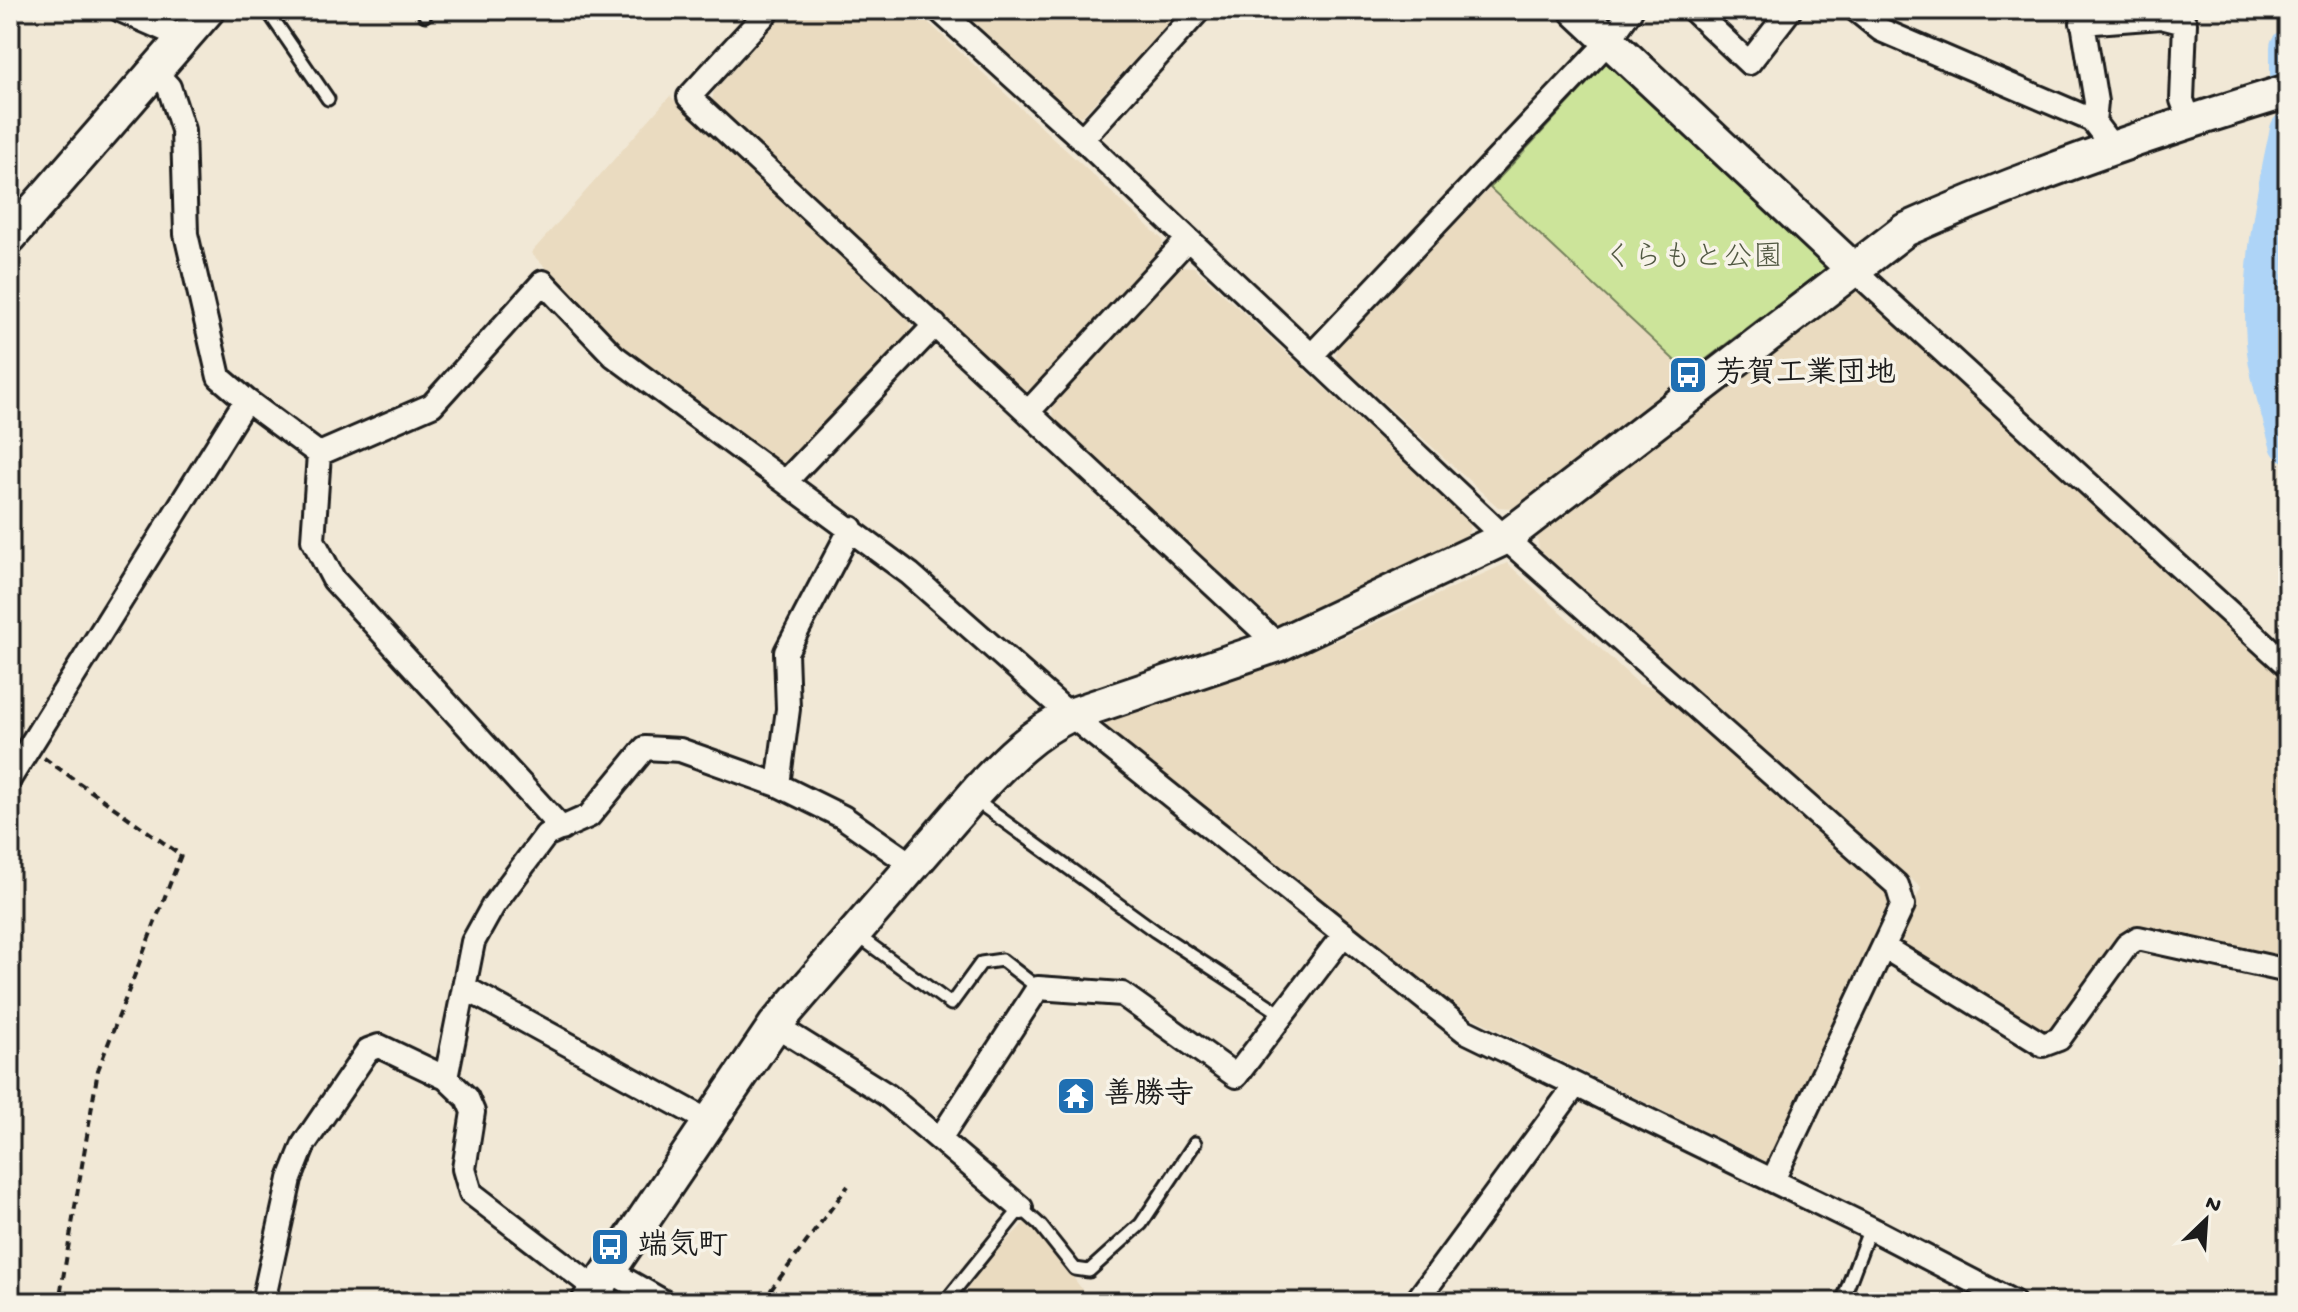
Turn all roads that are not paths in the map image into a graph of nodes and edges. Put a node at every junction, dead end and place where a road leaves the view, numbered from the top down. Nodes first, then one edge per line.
1 (120, 10) edge
2 (208, 10) edge
3 (267, 10) edge
4 (769, 10) edge
5 (939, 10) edge
6 (1199, 10) edge
7 (1576, 10) edge
8 (1631, 10) edge
9 (1693, 10) edge
10 (1790, 10) edge
11 (1856, 10) edge
12 (2082, 17) edge
13 (184, 38) junction
14 (1609, 41) junction
15 (155, 72) junction
16 (2280, 94) edge
17 (328, 99) dead end
18 (2094, 123) junction
19 (2191, 124) junction
20 (1082, 139) junction
21 (2114, 149) junction
22 (10, 237) edge
23 (1188, 239) junction
24 (1853, 269) junction
25 (935, 325) junction
26 (1311, 356) junction
27 (246, 400) junction
28 (1028, 412) junction
29 (319, 454) junction
30 (787, 480) junction
31 (851, 528) junction
32 (1505, 538) junction
33 (1278, 645) junction
34 (2288, 666) edge
35 (1070, 715) junction
36 (10, 778) edge
37 (778, 785) junction
38 (972, 798) junction
39 (562, 829) junction
40 (912, 865) junction
41 (853, 932) junction
42 (1344, 934) junction
43 (1884, 947) junction
44 (2288, 971) edge
45 (465, 988) junction
46 (1038, 988) junction
47 (1283, 1015) junction
48 (775, 1025) junction
49 (446, 1078) junction
50 (1575, 1086) junction
51 (710, 1122) junction
52 (941, 1137) junction
53 (1195, 1143) dead end
54 (1773, 1180) junction
55 (1021, 1208) junction
56 (1870, 1228) junction
57 (597, 1287) edge
58 (263, 1302) edge
59 (664, 1302) edge
60 (945, 1302) edge
61 (1416, 1302) edge
62 (1842, 1302) edge
63 (2013, 1302) edge

1 - 13 street
2 - 13 street
3 - 17 lane
4 - 25 street
5 - 20 street
6 - 20 street
7 - 14 street
8 - 14 street
9 - 10 street
11 - 18 street
12 - 18 street
12 - 19 street
13 - 15 street
14 - 24 street
14 - 26 street
15 - 22 street
15 - 27 street
16 - 19 street
18 - 21 street
19 - 21 street
20 - 23 street
21 - 24 street
23 - 26 street
23 - 28 street
24 - 32 street
24 - 34 street
25 - 28 street
25 - 30 street
26 - 32 street
27 - 29 street
27 - 36 street
28 - 33 street
29 - 30 street
29 - 39 street
30 - 31 street
31 - 35 street
31 - 37 street
32 - 33 street
32 - 43 street
33 - 35 street
35 - 38 street
35 - 42 street
37 - 39 street
37 - 40 street
38 - 40 street
38 - 47 lane
39 - 45 street
40 - 41 street
41 - 46 lane
41 - 48 street
42 - 47 street
42 - 50 street
43 - 44 street
43 - 54 street
45 - 49 street
45 - 51 street
46 - 47 street
46 - 52 street
48 - 51 street
48 - 52 street
49 - 57 street
49 - 58 street
50 - 54 street
50 - 61 street
51 - 57 street
52 - 55 street
53 - 55 lane
54 - 56 street
55 - 60 lane
56 - 62 lane
56 - 63 street
57 - 59 street

